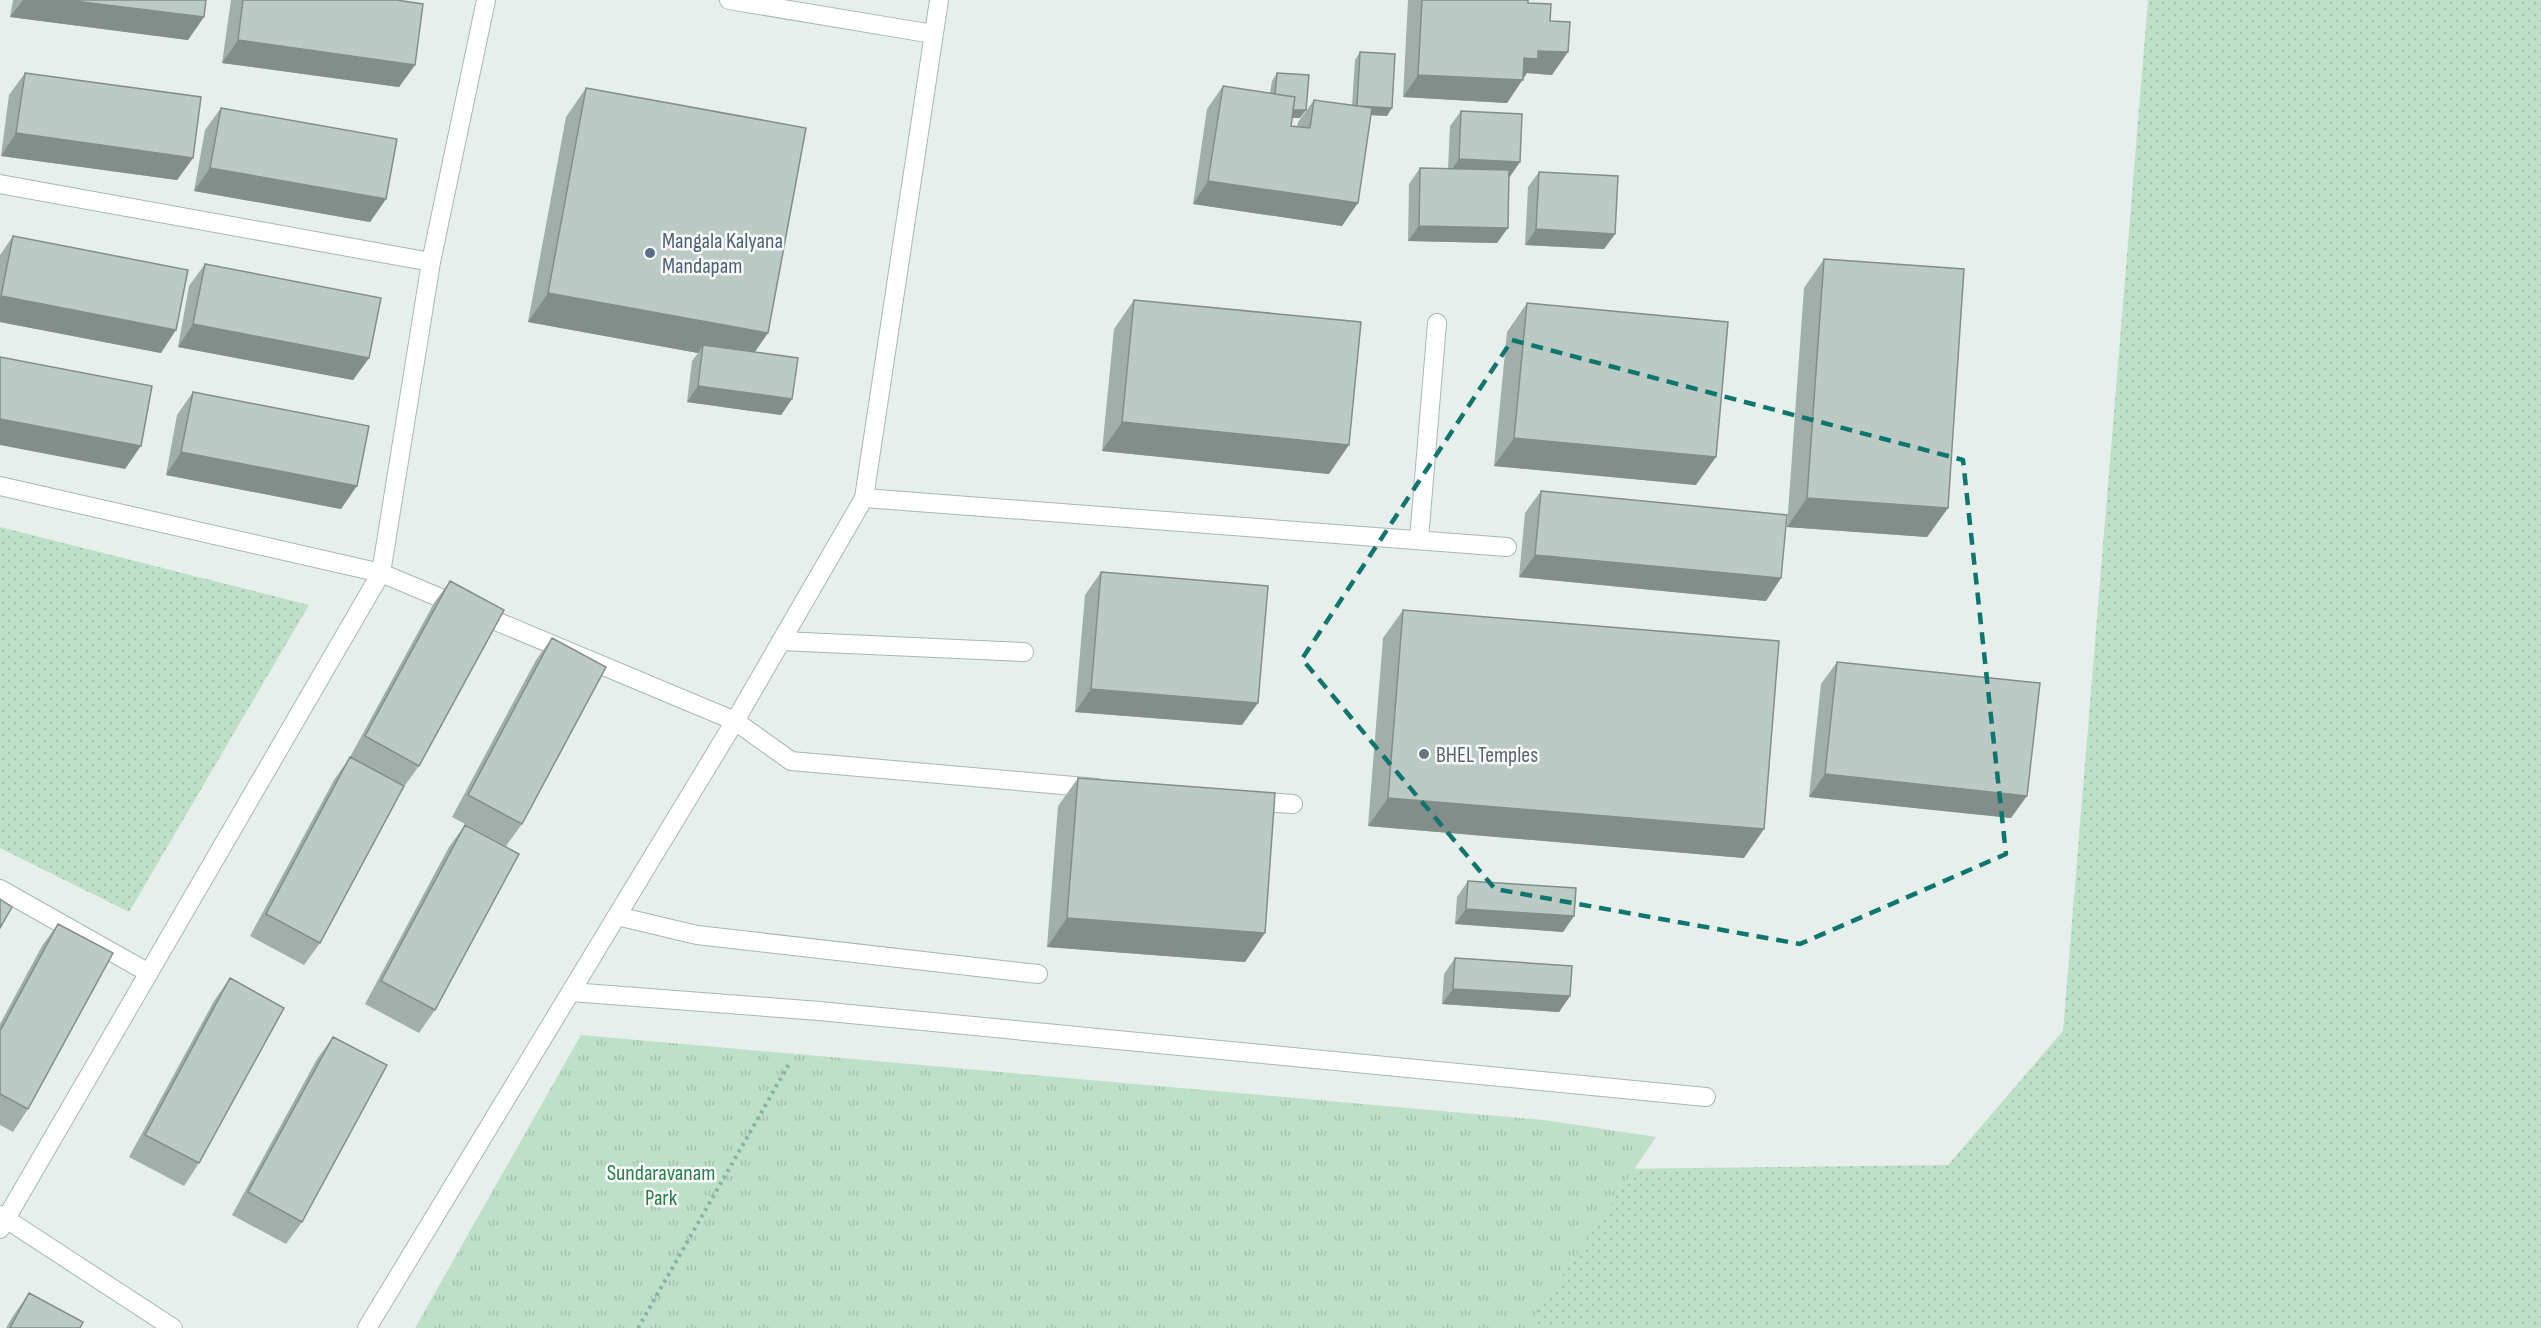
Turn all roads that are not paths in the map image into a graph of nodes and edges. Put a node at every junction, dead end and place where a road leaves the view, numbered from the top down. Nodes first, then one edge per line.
1 (486, 0) edge
2 (729, 0) edge
3 (939, 0) edge
4 (933, 34) junction
5 (0, 184) edge
6 (431, 262) junction
7 (1437, 323) dead end
8 (0, 486) edge
9 (864, 498) junction
10 (1419, 539) junction
11 (1508, 547) dead end
12 (381, 573) junction
13 (781, 641) junction
14 (1024, 652) dead end
15 (735, 721) junction
16 (1114, 789) edge
17 (1233, 799) edge
18 (1293, 804) dead end
19 (0, 889) edge
20 (617, 916) junction
21 (149, 973) junction
22 (1038, 974) dead end
23 (571, 992) junction
24 (1706, 1096) dead end
25 (2, 1221) edge
26 (173, 1328) edge
27 (367, 1328) edge

1 - 6 street
2 - 4 street
3 - 4 street
4 - 9 street
5 - 6 street
6 - 12 street
7 - 10 street
8 - 12 street
9 - 10 street
9 - 13 street
10 - 11 street
12 - 15 street
12 - 21 street
13 - 14 street
13 - 15 street
15 - 16 street
15 - 20 street
17 - 18 street
19 - 21 street
20 - 22 street
20 - 23 street
21 - 25 street
23 - 24 street
23 - 27 street
25 - 26 street

